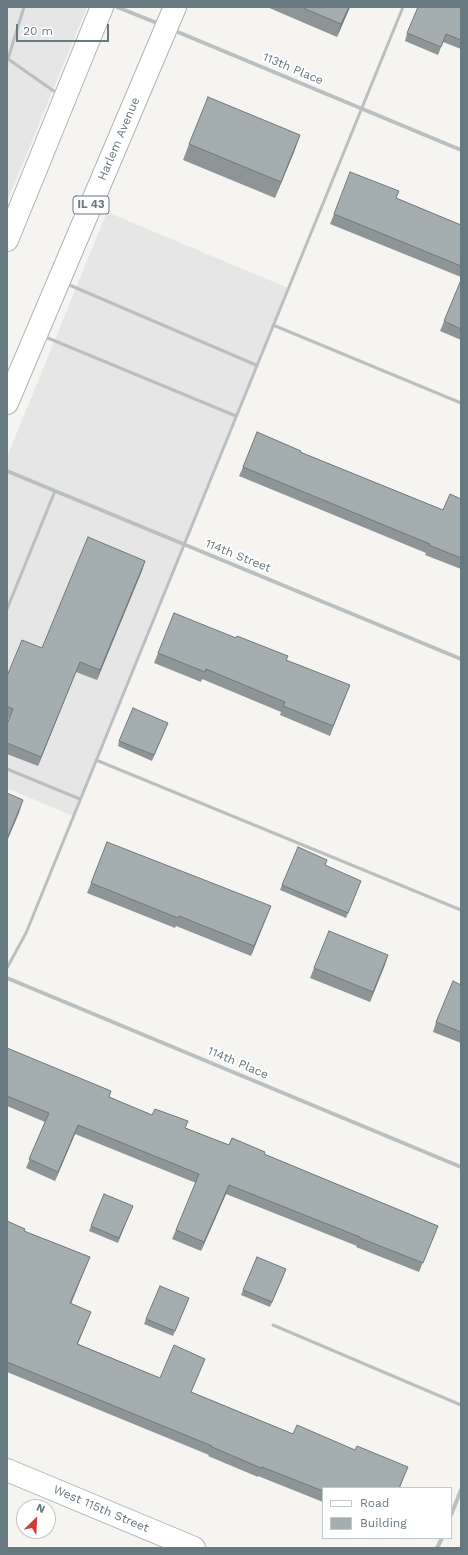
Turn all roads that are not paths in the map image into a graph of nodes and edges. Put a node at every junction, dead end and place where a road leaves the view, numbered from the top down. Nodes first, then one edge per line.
1 (24, 7) edge
2 (102, 7) edge
3 (117, 7) edge
4 (175, 7) edge
5 (403, 7) edge
6 (167, 27) junction
7 (7, 61) edge
8 (65, 99) junction
9 (361, 108) junction
10 (461, 150) edge
11 (7, 240) edge
12 (59, 280) junction
13 (273, 325) junction
14 (37, 334) junction
15 (256, 365) junction
16 (7, 403) edge
17 (461, 403) edge
18 (236, 416) junction
19 (7, 471) edge
20 (55, 491) junction
21 (184, 544) junction
22 (7, 609) edge
23 (461, 659) edge
24 (96, 760) junction
25 (7, 768) edge
26 (80, 799) junction
27 (461, 910) edge
28 (7, 968) edge
29 (7, 978) edge
30 (461, 1167) edge
31 (273, 1325) dead end
32 (461, 1405) edge
33 (7, 1470) edge
34 (461, 1490) edge
35 (452, 1512) edge
36 (194, 1548) edge

1 - 7 lane
2 - 8 main road
3 - 6 street, 113th Place
4 - 6 main road, Harlem Avenue / IL 43
5 - 9 lane
6 - 9 street, 113th Place
6 - 12 main road, Harlem Avenue / IL 43
7 - 8 lane
8 - 11 main road
9 - 10 street, 113th Place
9 - 13 lane
12 - 14 main road, Harlem Avenue / IL 43
12 - 15 lane
13 - 15 lane
13 - 17 lane
14 - 16 main road, Harlem Avenue / IL 43
14 - 18 lane
15 - 18 lane
18 - 21 lane
19 - 20 street, 114th Street
20 - 21 street, 114th Street
20 - 22 lane
21 - 23 street, 114th Street
21 - 24 lane
24 - 26 lane
24 - 27 lane
25 - 26 lane
26 - 28 lane
29 - 30 street, 114th Place
31 - 32 lane
33 - 36 main road, West 115th Street
34 - 35 street

